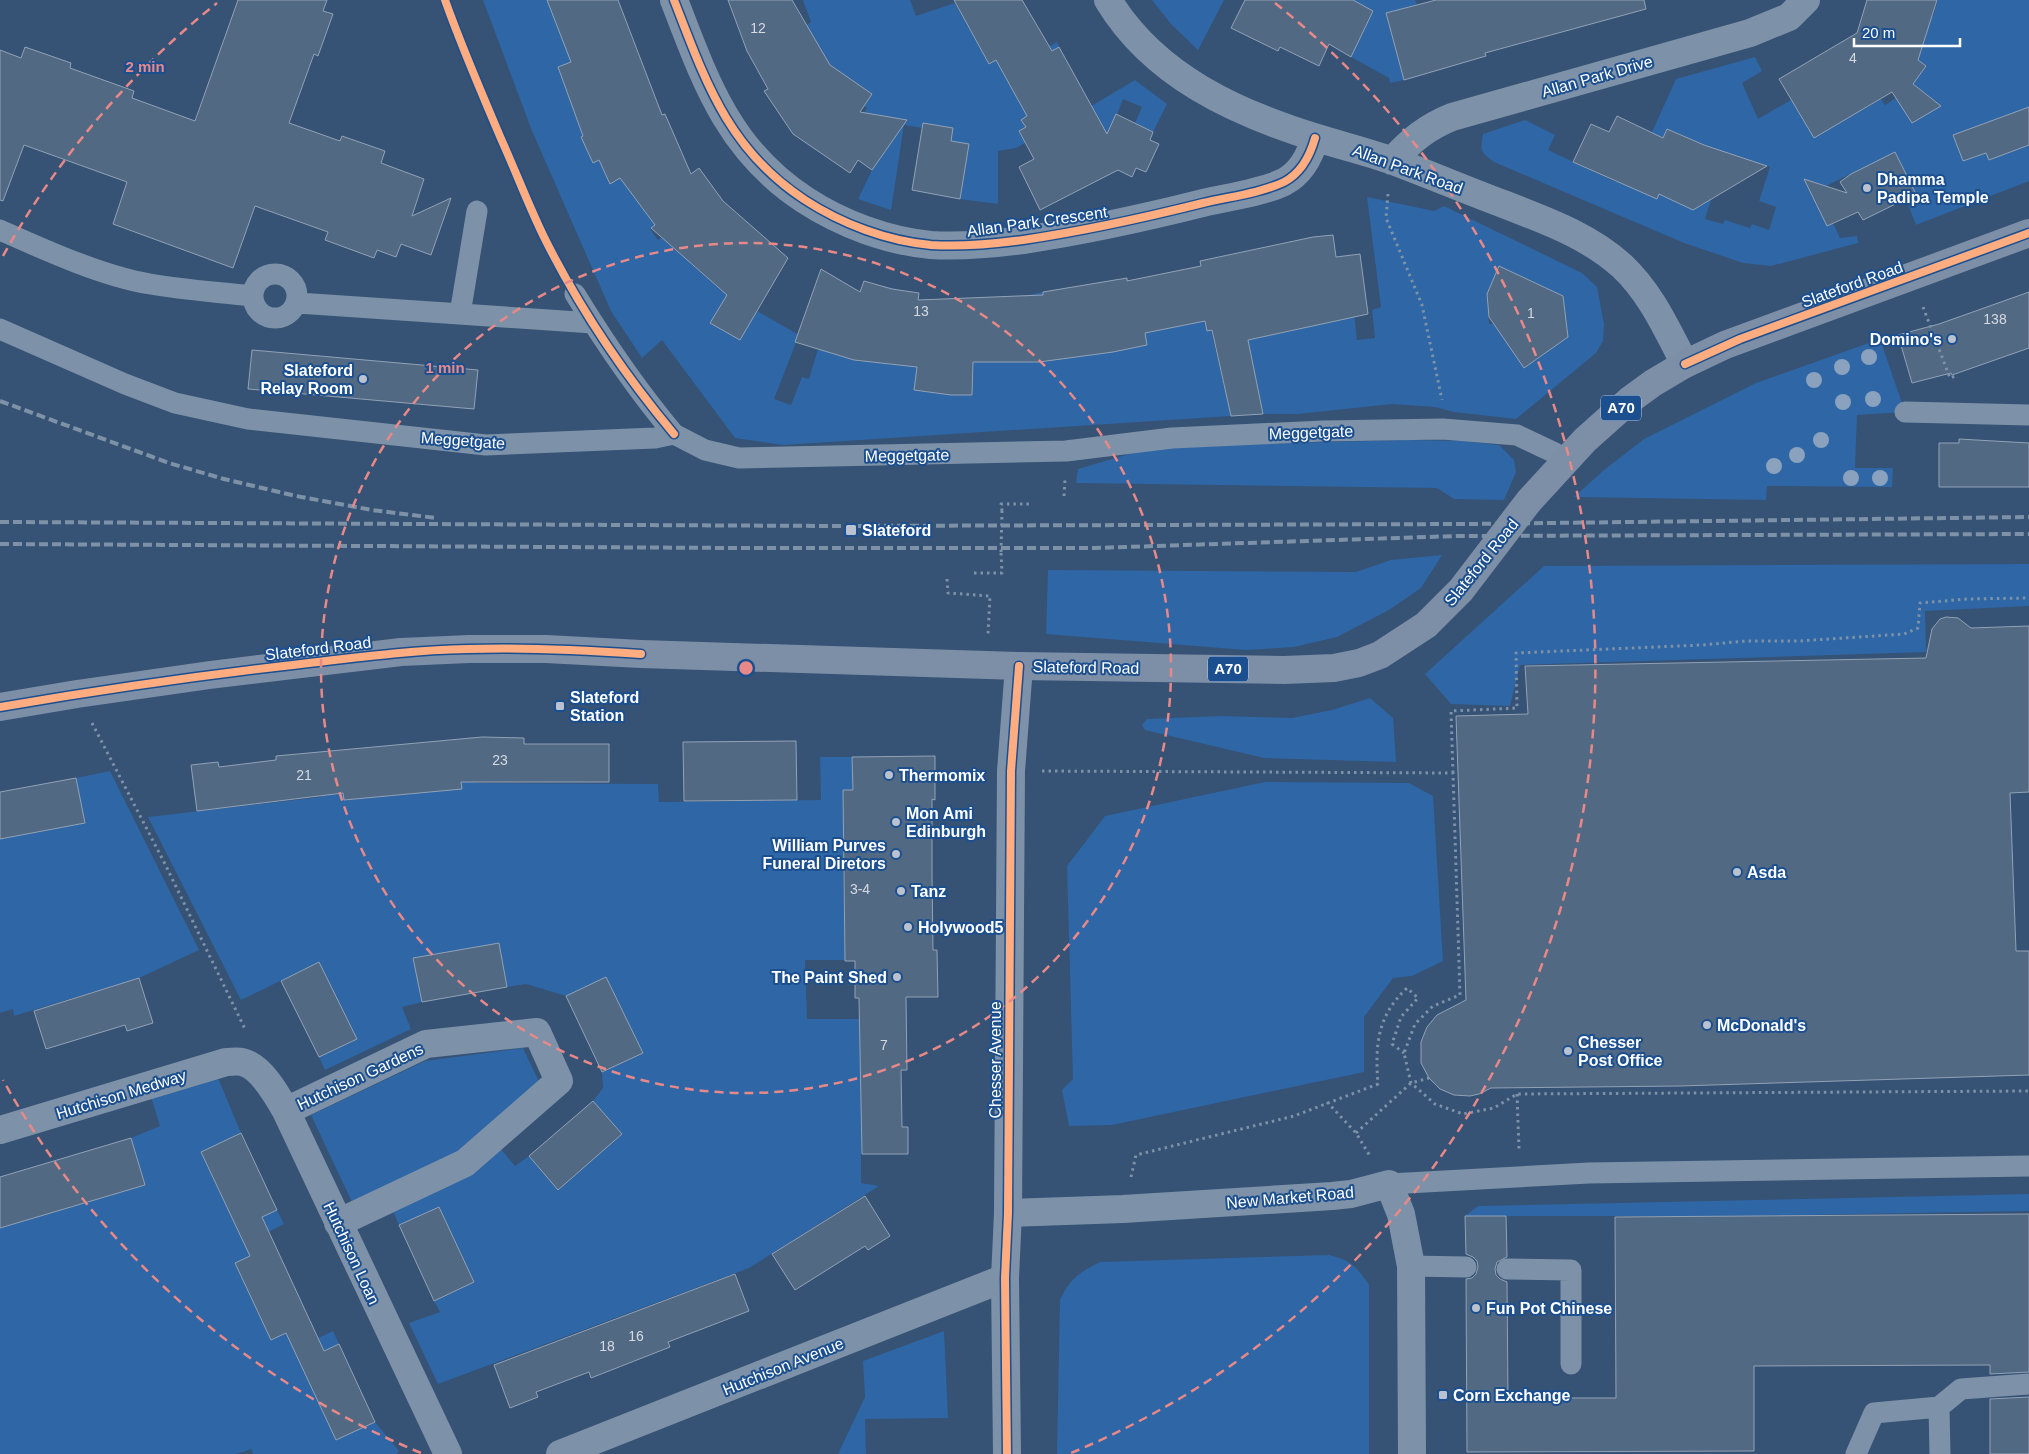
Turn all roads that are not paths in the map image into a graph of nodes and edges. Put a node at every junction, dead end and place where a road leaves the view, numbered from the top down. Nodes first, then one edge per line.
1 (674, 0) edge
2 (1108, 0) edge
3 (1806, 0) edge
4 (1315, 138) junction
5 (1392, 161) junction
6 (477, 211) dead end
7 (0, 230) edge
8 (2029, 233) edge
9 (575, 294) dead end
10 (252, 296) junction
11 (298, 303) junction
12 (460, 314) junction
13 (592, 323) junction
14 (0, 329) edge
15 (1685, 364) junction
16 (1904, 412) dead end
17 (2029, 415) edge
18 (674, 434) junction
19 (1564, 462) junction
20 (1019, 666) junction
21 (0, 708) edge
22 (243, 1062) joint
23 (286, 1111) junction
24 (0, 1130) edge
25 (2029, 1166) edge
26 (1389, 1184) junction
27 (1008, 1213) junction
28 (338, 1223) junction
29 (1411, 1266) junction
30 (1466, 1267) dead end
31 (1507, 1269) dead end
32 (1005, 1278) junction
33 (1571, 1364) dead end
34 (2029, 1384) edge
35 (1939, 1407) junction
36 (448, 1454) edge
37 (560, 1454) edge
38 (1007, 1454) edge
39 (1412, 1454) edge
40 (1856, 1454) edge
41 (1940, 1454) edge

1 - 4 street, Allan Park Crescent
2 - 4 street, Allan Park Road
3 - 5 street, Allan Park Drive
4 - 5 street, Allan Park Road
5 - 15 street, Allan Park Road
6 - 12 lane
7 - 10 lane
8 - 15 main road, Slateford Road / A70
9 - 13 lane
10 - 11 lane
10 - 11 lane
11 - 12 lane
12 - 13 lane
13 - 18 lane
14 - 18 lane, Meggetgate
15 - 19 main road, Slateford Road / A70
16 - 17 lane
18 - 19 lane, Meggetgate
19 - 20 main road, Slateford Road / A70
20 - 21 main road, Slateford Road / A70
20 - 27 street, Chesser Avenue
22 - 23 street, Hutchison Loan
22 - 24 street, Hutchison Medway
23 - 28 street, Hutchison Loan
23 - 28 street, Hutchison Gardens
25 - 26 lane
26 - 27 street, New Market Road
26 - 29 street
27 - 32 street, Chesser Avenue
28 - 36 street, Hutchison Loan
29 - 30 lane
29 - 39 street
31 - 33 lane
32 - 37 street, Hutchison Avenue
32 - 38 street, Chesser Avenue
34 - 35 lane
35 - 40 lane
35 - 41 lane

